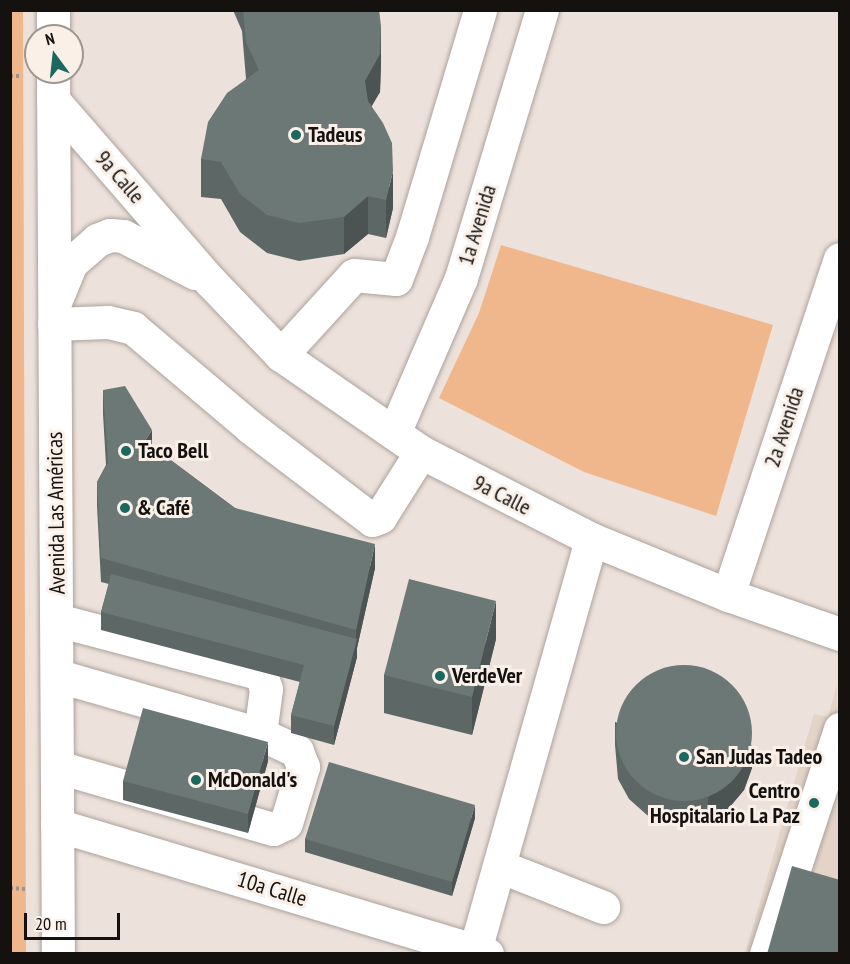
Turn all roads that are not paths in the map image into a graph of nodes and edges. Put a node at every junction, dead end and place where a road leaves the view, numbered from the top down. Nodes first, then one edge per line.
1 (480, 10) edge
2 (542, 10) edge
3 (53, 86) edge
4 (840, 259) edge
5 (210, 281) junction
6 (55, 313) junction
7 (280, 356) junction
8 (394, 433) junction
9 (421, 452) junction
10 (591, 539) junction
11 (728, 595) junction
12 (57, 620) junction
13 (840, 634) edge
14 (59, 676) junction
15 (840, 729) edge
16 (260, 734) junction
17 (58, 767) junction
18 (57, 825) junction
19 (499, 866) junction
20 (603, 907) dead end
21 (481, 952) edge
22 (57, 954) edge
23 (766, 954) edge

1 - 7 street
2 - 8 street, 1a Avenida
3 - 5 street, 9a Calle
3 - 6 street, Avenida Las Américas
4 - 11 street, 2a Avenida
5 - 6 street, 9a Calle
5 - 7 street, 9a Calle
6 - 9 street
6 - 12 street, Avenida Las Américas
7 - 8 street, 9a Calle
8 - 9 street, 9a Calle
9 - 10 street, 9a Calle
10 - 11 street, 9a Calle
10 - 19 street
11 - 13 street, 9a Calle
12 - 14 street, Avenida Las Américas
12 - 16 street
14 - 16 street
14 - 17 street, Avenida Las Américas
15 - 23 street
16 - 17 street
17 - 18 street, Avenida Las Américas
18 - 21 street, 10a Calle
18 - 22 street, Avenida Las Américas
19 - 20 street
19 - 21 street

